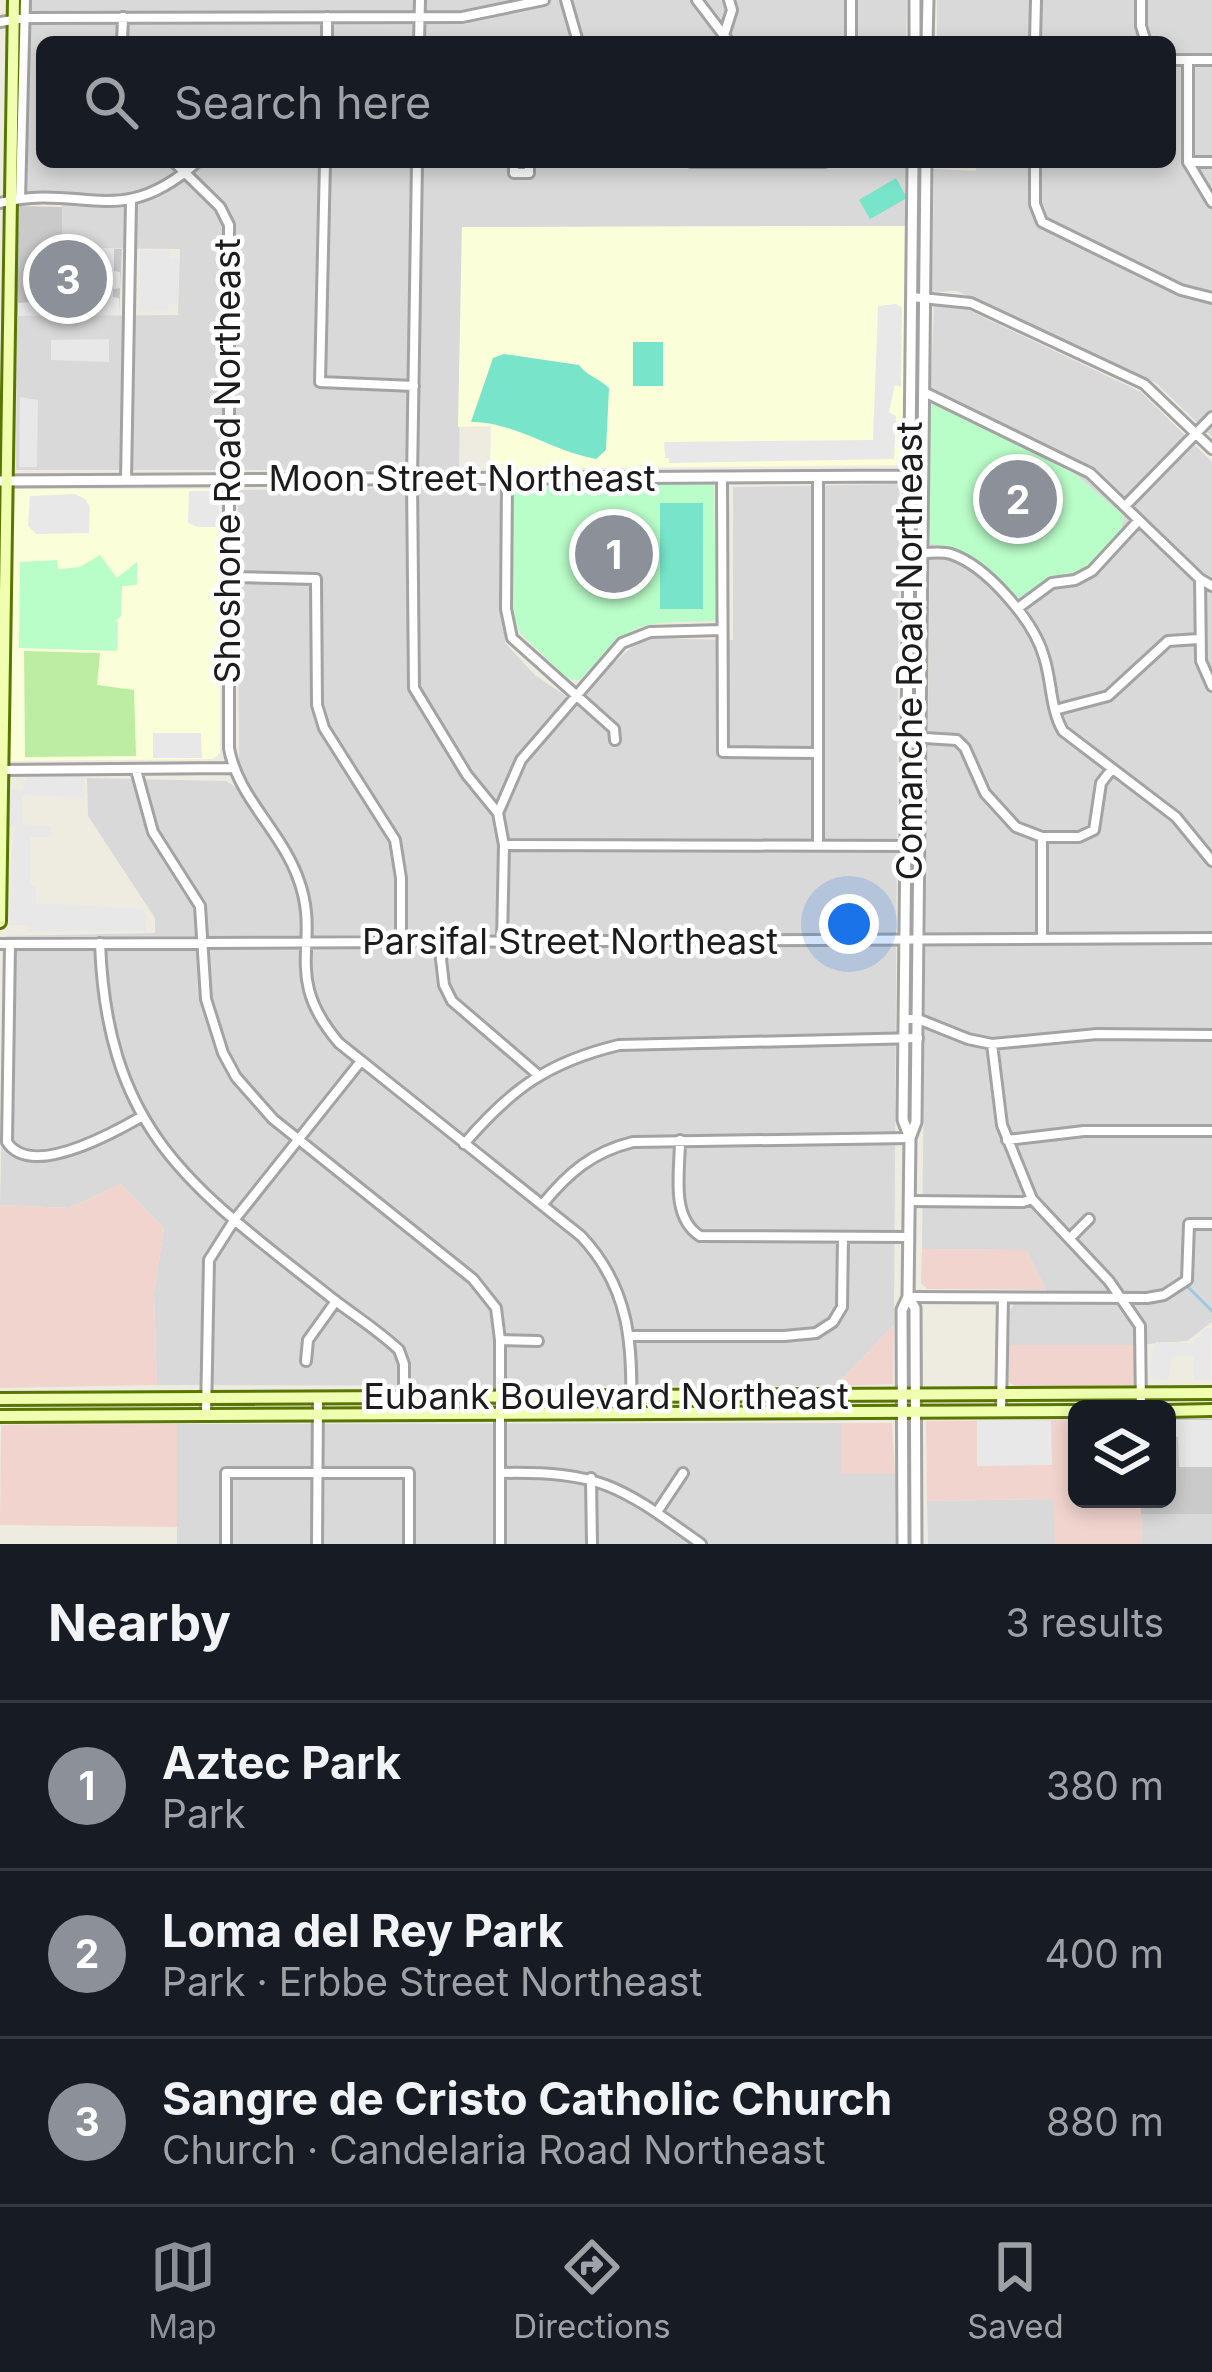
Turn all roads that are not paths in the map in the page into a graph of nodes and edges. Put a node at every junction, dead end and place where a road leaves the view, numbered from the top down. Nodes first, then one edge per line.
1 (14, 0) edge
2 (25, 0) edge
3 (419, 0) edge
4 (544, 0) edge
5 (566, 0) edge
6 (697, 0) edge
7 (729, 0) edge
8 (851, 0) edge
9 (916, 0) edge
10 (928, 0) edge
11 (1036, 0) edge
12 (1141, 0) edge
13 (420, 15) junction
14 (327, 16) junction
15 (123, 17) junction
16 (13, 20) edge
17 (122, 36) edge
18 (327, 36) edge
19 (419, 36) edge
20 (576, 36) edge
21 (725, 36) edge
22 (728, 36) edge
23 (850, 36) edge
24 (915, 36) edge
25 (927, 36) edge
26 (1035, 36) edge
27 (1144, 36) edge
28 (1176, 60) edge
29 (1188, 60) junction
30 (1212, 60) edge
31 (1188, 162) junction
32 (1212, 162) edge
33 (179, 168) edge
34 (190, 168) edge
35 (325, 168) edge
36 (417, 168) edge
37 (913, 168) edge
38 (926, 168) edge
39 (1035, 168) edge
40 (184, 173) junction
41 (11, 201) edge
42 (130, 201) junction
43 (1212, 202) edge
44 (912, 297) junction
45 (925, 298) junction
46 (1212, 298) edge
47 (413, 386) junction
48 (924, 392) junction
49 (1212, 417) edge
50 (1196, 434) junction
51 (1212, 449) edge
52 (910, 476) junction
53 (923, 476) junction
54 (722, 477) junction
55 (818, 477) junction
56 (412, 478) junction
57 (507, 478) junction
58 (125, 480) junction
59 (229, 480) junction
60 (4, 481) edge
61 (1125, 506) junction
62 (1138, 520) junction
63 (916, 553) junction
64 (229, 577) junction
65 (1200, 579) junction
66 (1212, 586) edge
67 (1018, 608) junction
68 (722, 630) junction
69 (1199, 639) junction
70 (1212, 686) edge
71 (576, 695) junction
72 (1054, 710) junction
73 (914, 737) junction
74 (615, 740) dead end
75 (817, 753) junction
76 (232, 768) junction
77 (1112, 769) junction
78 (2, 770) edge
79 (136, 770) junction
80 (498, 813) junction
81 (1042, 837) junction
82 (818, 844) junction
83 (504, 845) junction
84 (913, 845) junction
85 (1212, 861) edge
86 (1, 891) edge
87 (0, 922) edge
88 (1212, 938) edge
89 (914, 939) junction
90 (1042, 939) junction
91 (502, 941) junction
92 (203, 942) junction
93 (304, 942) junction
94 (401, 942) junction
95 (439, 942) junction
96 (100, 943) junction
97 (5, 944) edge
98 (905, 1018) junction
99 (918, 1019) junction
100 (1212, 1034) edge
101 (918, 1038) junction
102 (905, 1039) junction
103 (992, 1044) junction
104 (361, 1061) junction
105 (537, 1074) junction
106 (141, 1117) junction
107 (1212, 1131) edge
108 (298, 1138) junction
109 (910, 1138) junction
110 (680, 1140) junction
111 (1007, 1140) junction
112 (464, 1144) junction
113 (1032, 1199) junction
114 (910, 1201) junction
115 (542, 1204) junction
116 (235, 1219) junction
117 (1089, 1219) dead end
118 (1212, 1224) edge
119 (843, 1237) junction
120 (909, 1237) junction
121 (1070, 1237) junction
122 (908, 1297) junction
123 (1003, 1298) junction
124 (1123, 1298) junction
125 (336, 1301) junction
126 (631, 1336) junction
127 (500, 1340) junction
128 (538, 1341) dead end
129 (306, 1361) dead end
130 (1212, 1393) edge
131 (908, 1394) junction
132 (1001, 1394) junction
133 (1141, 1394) junction
134 (405, 1396) junction
135 (499, 1396) junction
136 (206, 1397) junction
137 (318, 1397) junction
138 (632, 1397) junction
139 (0, 1399) edge
140 (1141, 1400) edge
141 (1212, 1410) edge
142 (1068, 1411) edge
143 (1176, 1411) edge
144 (908, 1412) junction
145 (1001, 1412) junction
146 (499, 1413) junction
147 (632, 1413) junction
148 (206, 1414) junction
149 (404, 1414) junction
150 (317, 1415) junction
151 (0, 1416) edge
152 (500, 1472) junction
153 (683, 1473) dead end
154 (317, 1474) junction
155 (592, 1478) junction
156 (657, 1512) junction
157 (226, 1544) edge
158 (317, 1544) edge
159 (409, 1544) edge
160 (500, 1544) edge
161 (592, 1544) edge
162 (701, 1544) edge
163 (903, 1544) edge
164 (916, 1544) edge

1 - 16 main road
2 - 16 street
3 - 13 street
4 - 13 street
5 - 20 street
6 - 21 street
7 - 22 street
8 - 23 street
9 - 24 street
10 - 25 street
11 - 26 street
12 - 27 street
13 - 14 street
13 - 19 street
14 - 15 street
14 - 18 street
15 - 16 street
15 - 17 street
16 - 41 main road
28 - 29 street
29 - 30 street
29 - 31 street
31 - 32 street
31 - 43 street
33 - 40 street, Shoshone Road Northeast
34 - 40 street
35 - 47 street
36 - 47 street
37 - 44 street, Comanche Road Northeast
38 - 45 street, Comanche Road Northeast
39 - 46 street
40 - 42 street
40 - 59 street, Shoshone Road Northeast
41 - 42 street
41 - 60 main road
42 - 58 street
44 - 45 street
44 - 52 street, Comanche Road Northeast
45 - 48 street, Comanche Road Northeast
45 - 50 street
47 - 56 street
48 - 53 street, Comanche Road Northeast
48 - 61 street
49 - 50 street
50 - 51 street
50 - 61 street
52 - 53 street, Moon Street Northeast
52 - 55 street, Moon Street Northeast
52 - 63 street, Comanche Road Northeast
53 - 63 street, Comanche Road Northeast
54 - 55 street, Moon Street Northeast
54 - 57 street, Moon Street Northeast
54 - 68 street
55 - 75 street
56 - 57 street, Moon Street Northeast
56 - 59 street, Moon Street Northeast
56 - 80 street
57 - 71 street
58 - 59 street, Moon Street Northeast
58 - 60 street, Moon Street Northeast
59 - 64 street, Shoshone Road Northeast
60 - 78 main road
61 - 62 street
62 - 65 street
62 - 67 street
63 - 67 street
63 - 73 street, Comanche Road Northeast
64 - 76 street, Shoshone Road Northeast
64 - 94 street
65 - 66 street
65 - 69 street
67 - 72 street
68 - 71 street
68 - 75 street
69 - 70 street
69 - 72 street
71 - 74 street
71 - 80 street
72 - 77 street
73 - 81 street
73 - 84 street, Comanche Road Northeast
75 - 82 street
76 - 79 street
76 - 93 street, Shoshone Road Northeast
77 - 81 street
77 - 85 street
78 - 79 street
78 - 86 main road
79 - 92 street
80 - 83 street
81 - 90 street
82 - 83 street
82 - 84 street
83 - 91 street
84 - 89 street, Comanche Road Northeast
86 - 87 main road
88 - 90 street, Parsifal Street Northeast
89 - 90 street, Parsifal Street Northeast
89 - 91 street, Parsifal Street Northeast
89 - 98 street, Comanche Road Northeast
89 - 99 street, Comanche Road Northeast
91 - 95 street, Parsifal Street Northeast
92 - 93 street, Parsifal Street Northeast
92 - 96 street, Parsifal Street Northeast
92 - 108 street
93 - 94 street, Parsifal Street Northeast
93 - 104 street, Shoshone Road Northeast
94 - 95 street, Parsifal Street Northeast
95 - 105 street
96 - 97 street, Parsifal Street Northeast
96 - 106 street
97 - 106 street
98 - 99 street
98 - 102 street, Comanche Road Northeast
99 - 101 street, Comanche Road Northeast
99 - 103 street
100 - 103 street
101 - 102 street
101 - 109 street, Comanche Road Northeast
102 - 105 street
102 - 109 street, Comanche Road Northeast
103 - 111 street
104 - 108 street
104 - 112 street, Shoshone Road Northeast
105 - 112 street
106 - 116 street
107 - 111 street
108 - 116 street
108 - 127 street
109 - 110 street
109 - 114 street, Comanche Road Northeast
110 - 115 street
110 - 119 street
111 - 113 street
112 - 115 street, Shoshone Road Northeast
113 - 114 street
113 - 121 street
114 - 120 street, Comanche Road Northeast
115 - 126 street, Shoshone Road Northeast
116 - 125 street
116 - 136 street
117 - 121 street
118 - 124 street
119 - 120 street
119 - 126 street
120 - 122 street, Comanche Road Northeast
121 - 124 street
122 - 123 street
122 - 131 street, Comanche Road Northeast
123 - 124 street
123 - 132 street
124 - 133 street
125 - 129 street
125 - 134 street
126 - 138 street, Shoshone Road Northeast
127 - 128 street
127 - 135 street
130 - 133 main road, Eubank Boulevard Northeast
131 - 132 main road, Eubank Boulevard Northeast
131 - 138 main road, Eubank Boulevard Northeast
131 - 144 street, Comanche Road Northeast
132 - 133 main road, Eubank Boulevard Northeast
132 - 145 street
133 - 140 street
134 - 135 main road, Eubank Boulevard Northeast
134 - 137 main road, Eubank Boulevard Northeast
134 - 149 street
135 - 138 main road, Eubank Boulevard Northeast
135 - 146 street
136 - 137 main road, Eubank Boulevard Northeast
136 - 139 main road, Eubank Boulevard Northeast
136 - 148 street
137 - 150 street
138 - 147 street, Shoshone Road Northeast
141 - 143 main road
142 - 145 main road, Eubank Boulevard Northeast
144 - 145 main road, Eubank Boulevard Northeast
144 - 147 main road, Eubank Boulevard Northeast
144 - 163 street, Comanche Road Northeast
144 - 164 street, Comanche Road Northeast
146 - 147 main road, Eubank Boulevard Northeast
146 - 149 main road, Eubank Boulevard Northeast
146 - 152 street
148 - 150 main road, Eubank Boulevard Northeast
148 - 151 main road, Eubank Boulevard Northeast
149 - 150 main road, Eubank Boulevard Northeast
150 - 154 street
152 - 155 street
152 - 160 street
153 - 156 street
154 - 157 street
154 - 158 street
154 - 159 street
155 - 156 street
155 - 161 street
156 - 162 street

